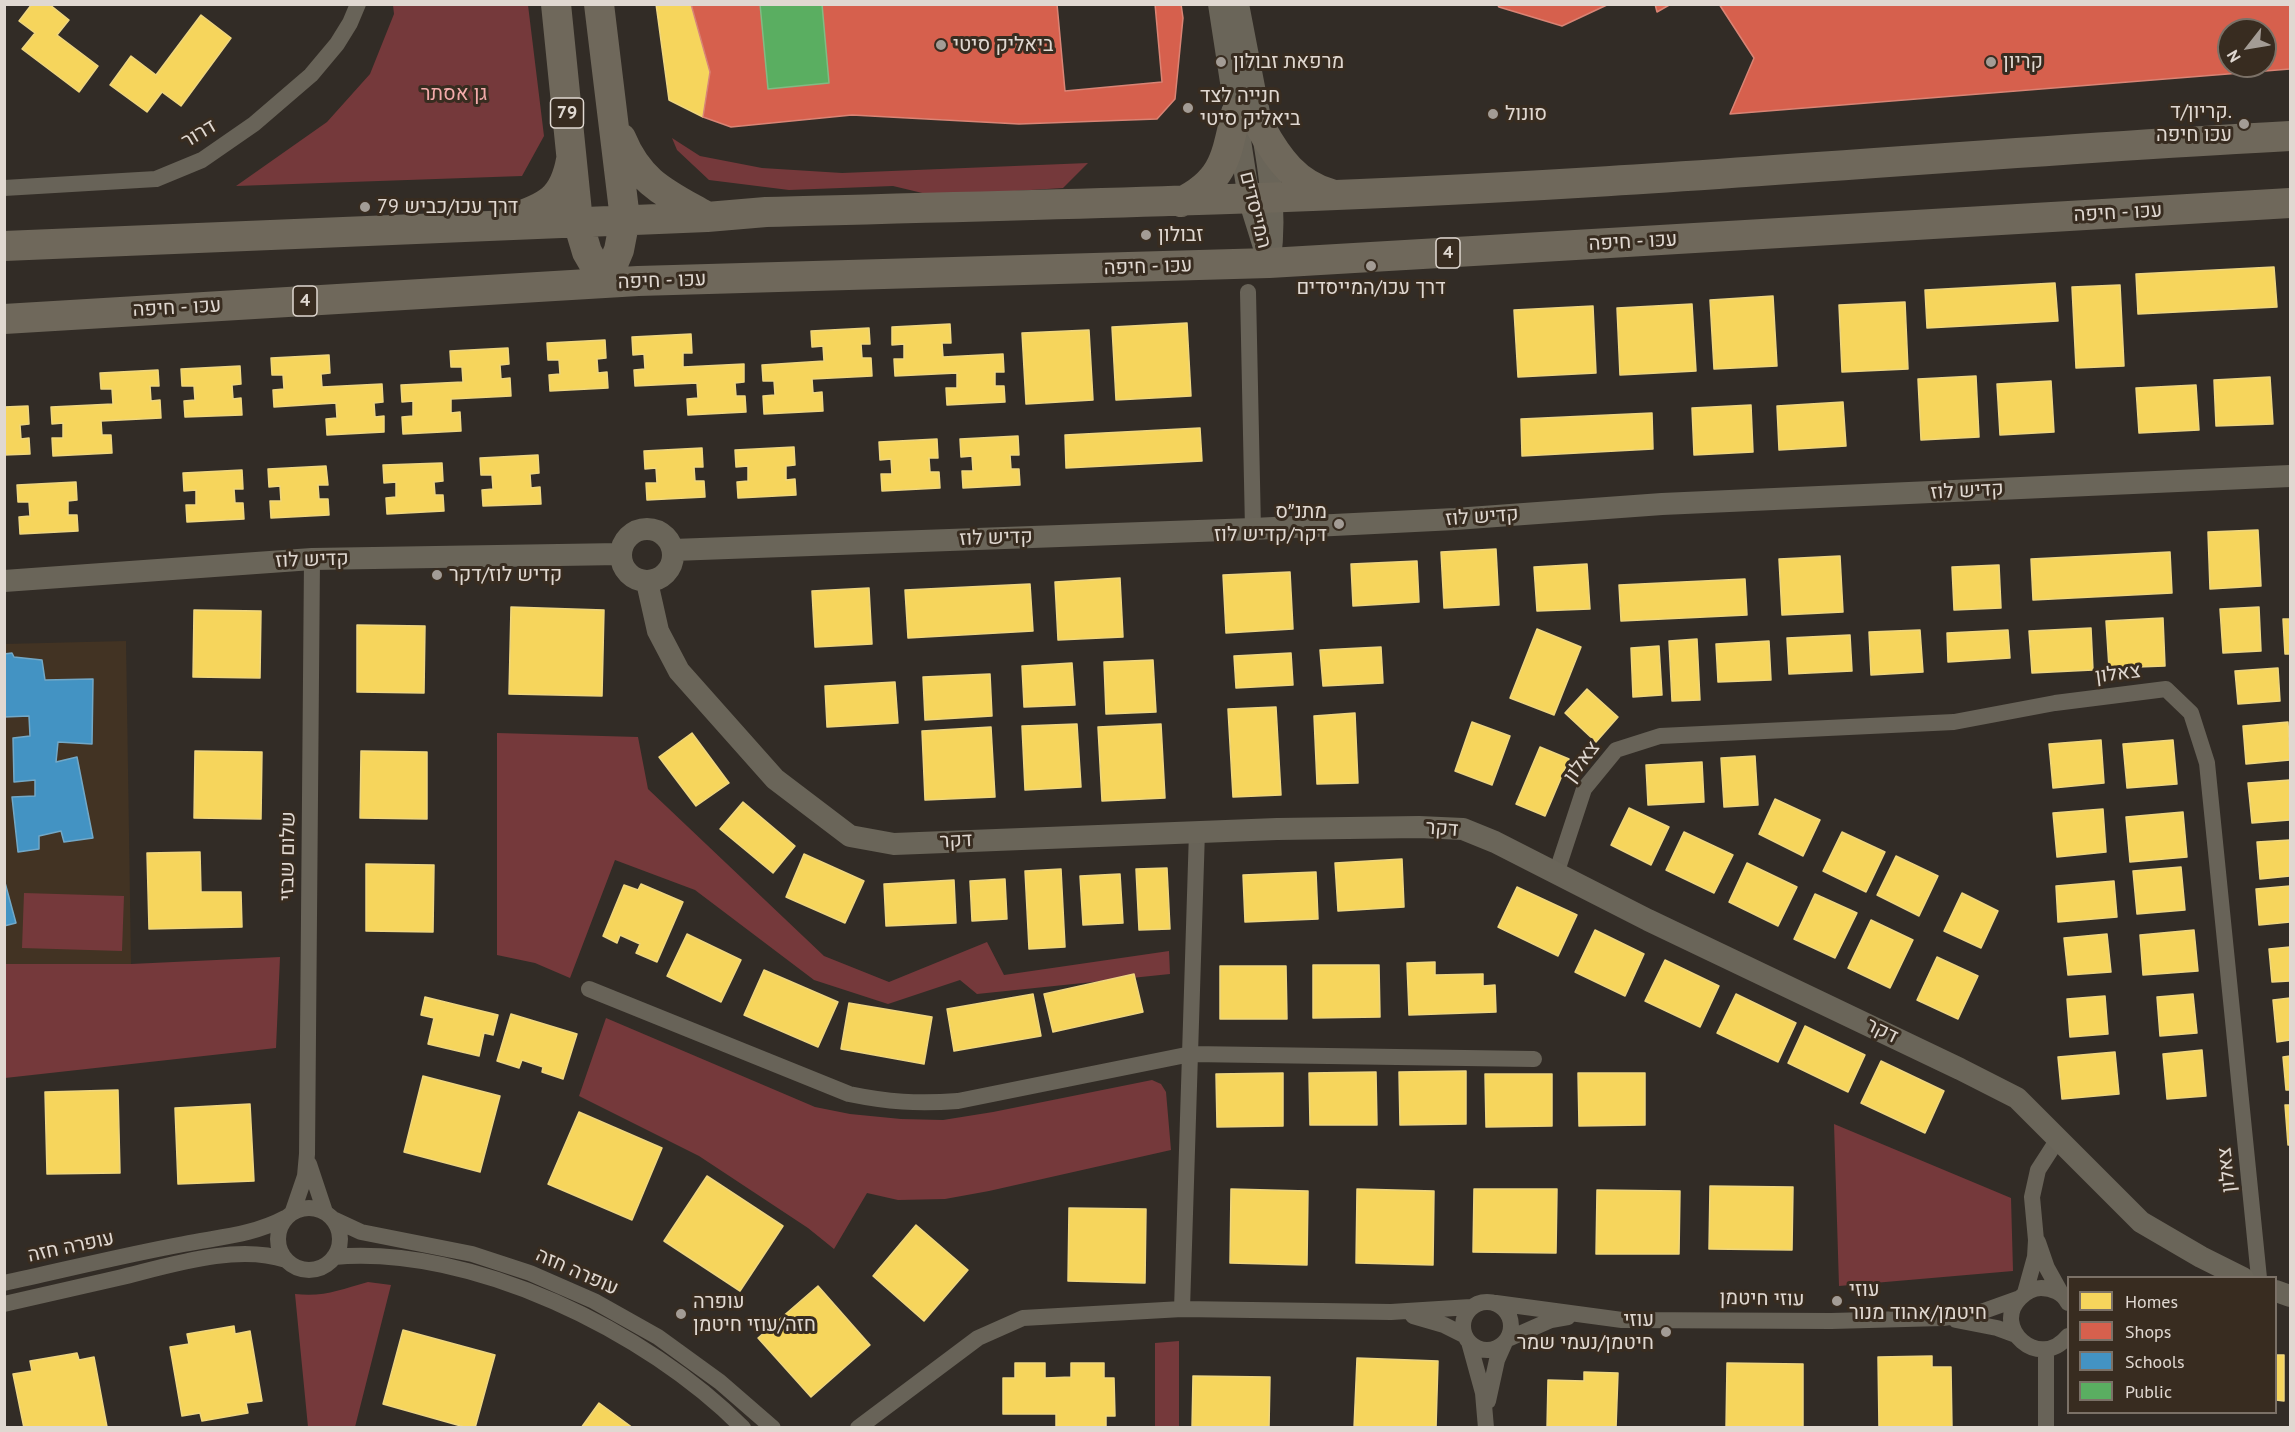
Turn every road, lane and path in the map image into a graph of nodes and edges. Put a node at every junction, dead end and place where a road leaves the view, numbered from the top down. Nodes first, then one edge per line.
1 (358, 4) edge
2 (556, 4) edge
3 (599, 4) edge
4 (1219, 4) edge
5 (1239, 4) edge
6 (610, 106) junction
7 (2290, 113) edge
8 (1249, 121) junction
9 (2290, 136) edge
10 (2240, 138) junction
11 (572, 154) junction
12 (4, 188) edge
13 (1334, 195) junction
14 (1260, 198) junction
15 (1180, 202) junction
16 (2290, 203) edge
17 (707, 216) junction
18 (625, 219) junction
19 (578, 222) junction
20 (491, 226) junction
21 (4, 246) edge
22 (1269, 263) junction
23 (605, 283) junction
24 (1248, 292) dead end
25 (4, 319) edge
26 (2290, 476) edge
27 (1253, 529) junction
28 (673, 550) junction
29 (620, 554) junction
30 (312, 559) junction
31 (4, 581) edge
32 (647, 582) junction
33 (1197, 831) junction
34 (1556, 874) junction
35 (590, 989) dead end
36 (1191, 1054) junction
37 (1534, 1059) dead end
38 (2058, 1139) junction
39 (307, 1154) junction
40 (289, 1215) junction
41 (329, 1215) junction
42 (2036, 1236) junction
43 (334, 1257) junction
44 (286, 1260) junction
45 (2239, 1276) edge
46 (2259, 1276) edge
47 (4, 1283) edge
48 (2023, 1295) junction
49 (2066, 1299) edge
50 (1496, 1303) junction
51 (4, 1304) edge
52 (1471, 1307) junction
53 (1182, 1310) junction
54 (1392, 1312) junction
55 (1580, 1315) junction
56 (1943, 1318) junction
57 (2016, 1335) junction
58 (2067, 1337) edge
59 (1466, 1339) junction
60 (1506, 1341) junction
61 (2046, 1350) junction
62 (879, 1413) junction
63 (1486, 1421) edge
64 (743, 1428) edge
65 (773, 1428) edge
66 (858, 1428) edge
67 (866, 1428) edge
68 (2046, 1428) edge

1 - 12 street, דרור
2 - 11 highway, 79
3 - 6 highway, 79
4 - 8 street, המייסדים
5 - 8 street, המייסדים
6 - 17 highway
6 - 18 highway, 79
7 - 10 highway
8 - 13 highway
8 - 14 street, המייסדים
8 - 15 highway
9 - 10 highway
10 - 13 highway
11 - 19 highway, 79
11 - 20 highway
13 - 14 highway
14 - 15 highway
14 - 22 street, המייסדים
15 - 17 highway
16 - 22 highway, עכו - חיפה / 4
17 - 18 highway
18 - 19 highway
18 - 23 highway, 79
19 - 20 highway
19 - 23 highway, 79
20 - 21 highway
22 - 23 highway, עכו - חיפה / 4
23 - 25 highway, עכו - חיפה / 4
24 - 27 street
26 - 27 street, קדיש לוז
27 - 28 street, קדיש לוז
28 - 29 street
28 - 32 street
29 - 30 street, קדיש לוז
29 - 32 street
30 - 31 street, קדיש לוז
30 - 39 street, שלום שבזי
32 - 33 street, דקר
33 - 34 street, דקר
33 - 36 street
34 - 38 street, דקר
34 - 46 street, צאלון
35 - 36 street
36 - 37 street
36 - 53 street
38 - 42 street
38 - 45 street, דקר
39 - 40 street, שלום שבזי
39 - 41 street, שלום שבזי
40 - 41 street
40 - 44 street
40 - 47 street, עופרה חזה
41 - 43 street
41 - 65 street, עופרה חזה
42 - 48 street
42 - 49 street
43 - 44 street
43 - 64 street, עופרה חזה
44 - 51 street, עופרה חזה
48 - 49 street, עוזי חיטמן
48 - 56 street, עוזי חיטמן
48 - 57 street
50 - 52 street
50 - 55 street, עוזי חיטמן
50 - 60 street
52 - 54 street
52 - 59 street
53 - 54 street
53 - 62 street
54 - 59 street
55 - 56 street, עוזי חיטמן
55 - 60 street, עוזי חיטמן
56 - 57 street, עוזי חיטמן
57 - 61 street, עוזי חיטמן
58 - 61 street
59 - 60 street
59 - 63 street
60 - 63 street
61 - 68 street
62 - 66 street
62 - 67 street

